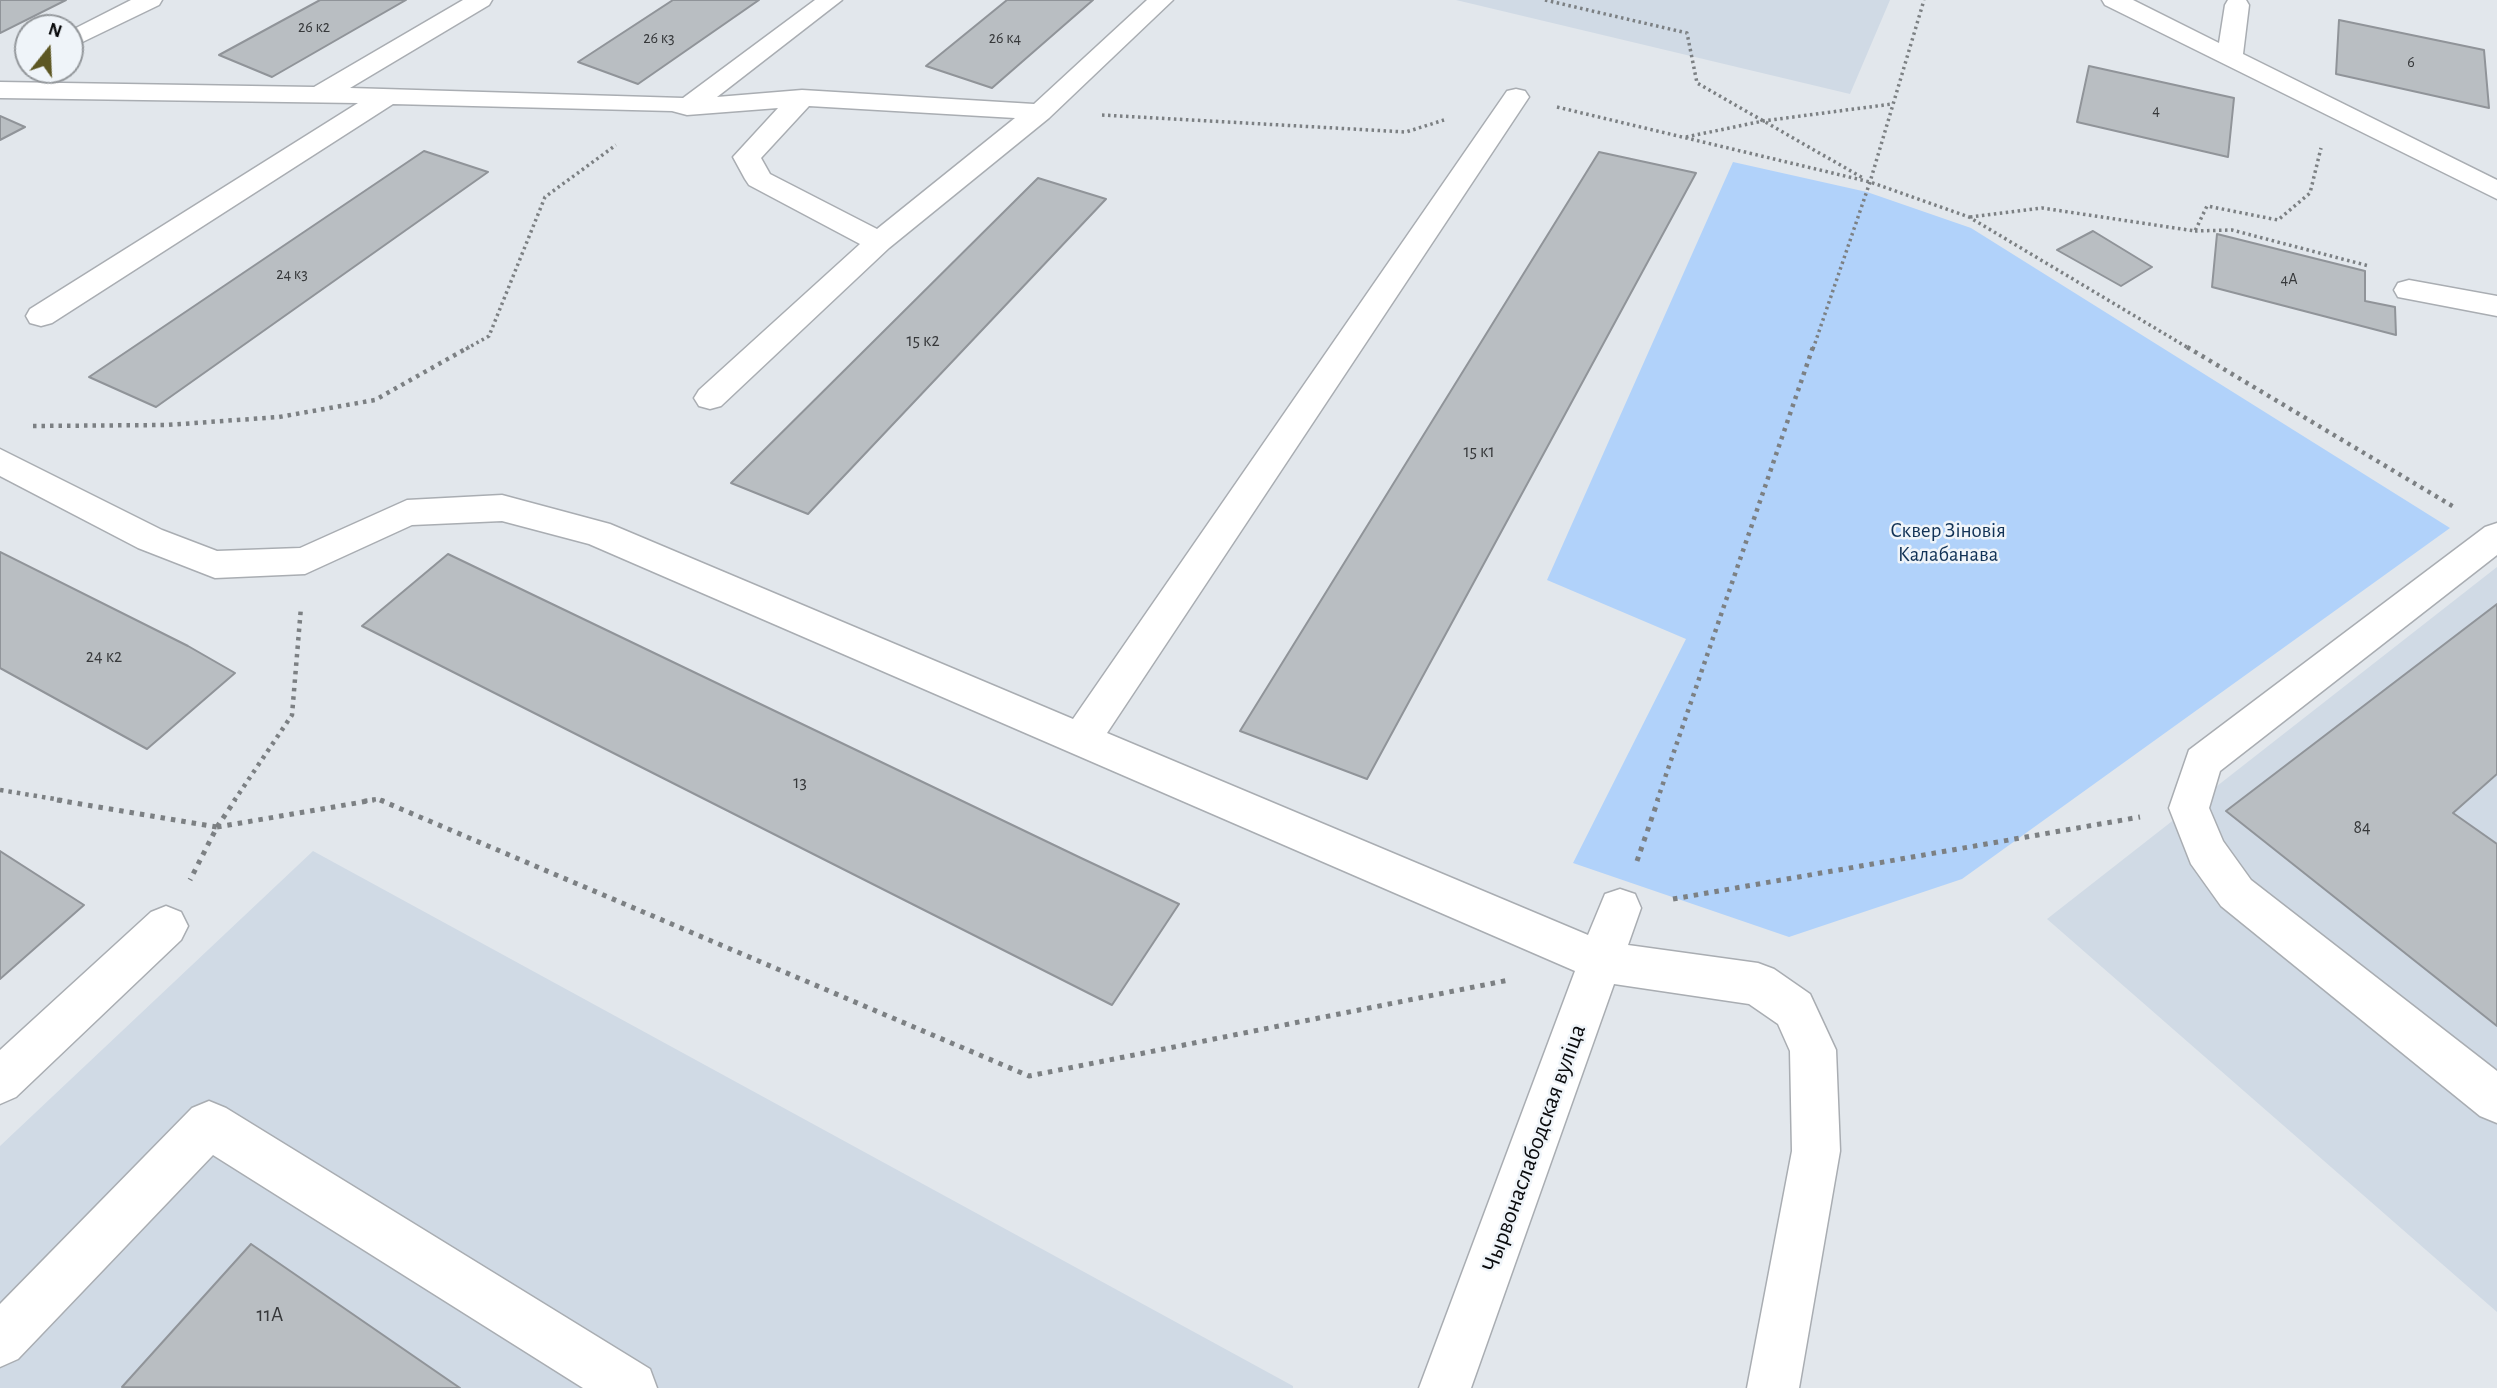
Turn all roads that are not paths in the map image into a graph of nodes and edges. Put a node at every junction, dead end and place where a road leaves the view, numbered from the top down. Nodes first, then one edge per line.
1 (150, 0) edge
2 (480, 0) edge
3 (830, 0) edge
4 (1161, 0) edge
5 (2115, 0) edge
6 (2237, 5) dead end
7 (84, 34) edge
8 (2230, 55) junction
9 (0, 90) edge
10 (318, 96) junction
11 (388, 96) junction
12 (1516, 97) road end
13 (802, 98) junction
14 (680, 105) junction
15 (1040, 112) junction
16 (2497, 191) edge
17 (879, 242) junction
18 (2409, 290) road end
19 (2497, 306) edge
20 (41, 316) dead end
21 (710, 398) dead end
22 (0, 461) edge
23 (2497, 536) edge
24 (1082, 738) junction
25 (1620, 908) road end
26 (166, 926) road end
27 (1602, 962) junction
28 (0, 1082) edge
29 (2497, 1100) edge
30 (0, 1341) edge
31 (631, 1388) edge
32 (1445, 1388) edge
33 (1773, 1388) edge

1 - 7 street
2 - 10 street
3 - 14 street
4 - 15 street
5 - 8 street
6 - 8 street
8 - 16 street
9 - 10 street
10 - 11 street
11 - 14 street
11 - 20 street
12 - 24 street
13 - 14 street
13 - 15 street
13 - 17 street
15 - 17 street
17 - 21 street
18 - 19 street
22 - 24 street
23 - 29 street
24 - 27 street
25 - 27 street, Чырвонаслабодская вуліца
26 - 28 street
27 - 32 street, Чырвонаслабодская вуліца
27 - 33 street
30 - 31 street

